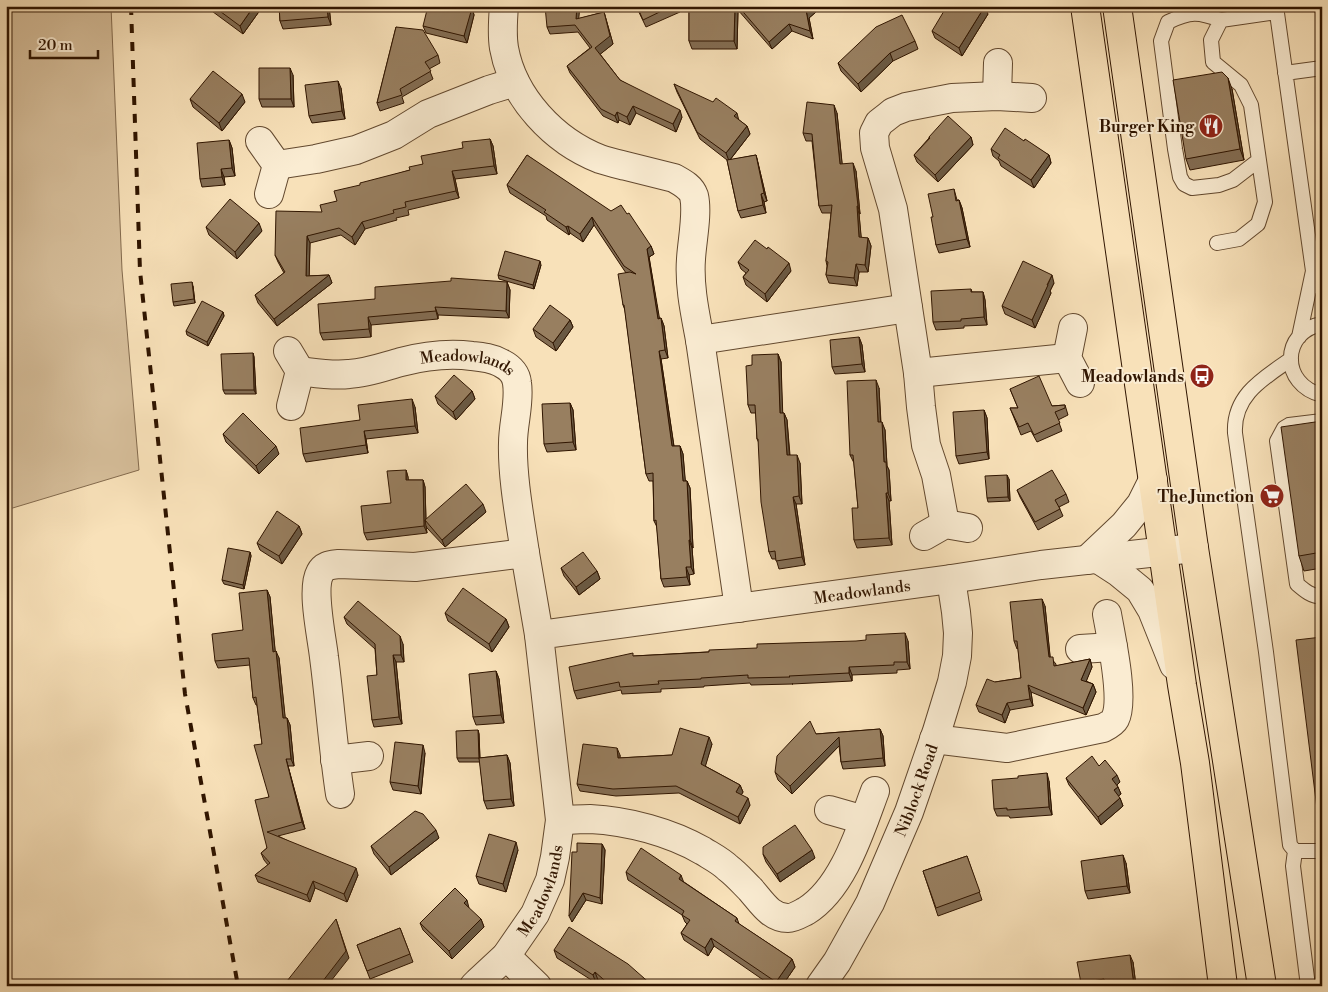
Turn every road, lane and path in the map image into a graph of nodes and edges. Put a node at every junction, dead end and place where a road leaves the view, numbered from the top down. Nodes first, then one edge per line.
1 (504, 6) edge
2 (1085, 6) edge
3 (1117, 6) edge
4 (1276, 9) edge
5 (1221, 20) junction
6 (998, 63) dead end
7 (1322, 68) edge
8 (1285, 73) junction
9 (514, 82) junction
10 (997, 96) junction
11 (1032, 98) dead end
12 (260, 141) dead end
13 (1259, 160) junction
14 (277, 165) junction
15 (270, 194) dead end
16 (1217, 243) dead end
17 (1312, 271) junction
18 (1322, 290) edge
19 (908, 308) junction
20 (1322, 324) edge
21 (1073, 328) dead end
22 (1299, 337) junction
23 (700, 340) junction
24 (1067, 358) junction
25 (1291, 359) junction
26 (918, 373) junction
27 (1080, 383) dead end
28 (1322, 395) edge
29 (291, 406) dead end
30 (1322, 421) edge
31 (1153, 480) junction
32 (946, 529) dead end
33 (1194, 548) junction
34 (1163, 552) junction
35 (525, 553) junction
36 (1093, 559) junction
37 (951, 579) junction
38 (1322, 597) edge
39 (738, 608) junction
40 (1107, 614) dead end
41 (539, 635) junction
42 (1113, 647) junction
43 (1080, 649) dead end
44 (1182, 685) junction
45 (934, 738) junction
46 (369, 756) dead end
47 (335, 760) junction
48 (875, 791) dead end
49 (340, 794) dead end
50 (829, 810) dead end
51 (560, 820) junction
52 (864, 820) junction
53 (1295, 851) junction
54 (1322, 851) edge
55 (506, 956) junction
56 (474, 986) edge
57 (537, 986) edge
58 (820, 986) edge
59 (1223, 986) edge
60 (1262, 986) edge
61 (1308, 986) edge

1 - 9 street
2 - 31 highway
3 - 33 highway
4 - 5 lane
4 - 8 lane
5 - 13 lane
5 - 13 lane
6 - 10 street
7 - 8 lane
8 - 17 lane
9 - 14 street
9 - 23 street
10 - 11 street
10 - 19 street
12 - 14 street
13 - 16 lane
14 - 15 street
17 - 18 lane
17 - 22 lane
19 - 23 street
19 - 26 street
20 - 22 lane
21 - 24 street
22 - 25 lane
23 - 39 street
24 - 26 street
24 - 27 street
25 - 28 lane
25 - 53 lane
26 - 32 street
29 - 35 street, Meadowlands
30 - 38 lane
31 - 34 highway
31 - 36 street
33 - 34 street, Meadowlands
33 - 60 highway
34 - 36 street, Meadowlands
34 - 44 highway
35 - 41 street, Meadowlands
35 - 47 street
36 - 37 street, Meadowlands
36 - 44 street
37 - 39 street, Meadowlands
37 - 45 street, Niblock Road
39 - 41 street, Meadowlands
40 - 42 street
41 - 51 street, Meadowlands
42 - 43 street
42 - 45 street
44 - 59 highway
45 - 58 street, Niblock Road
46 - 47 street
47 - 49 street
48 - 52 street, Meadowlands
50 - 52 street
51 - 52 street, Meadowlands
51 - 55 street, Meadowlands
53 - 54 lane
53 - 61 lane
55 - 56 street, Meadowlands
55 - 57 street

